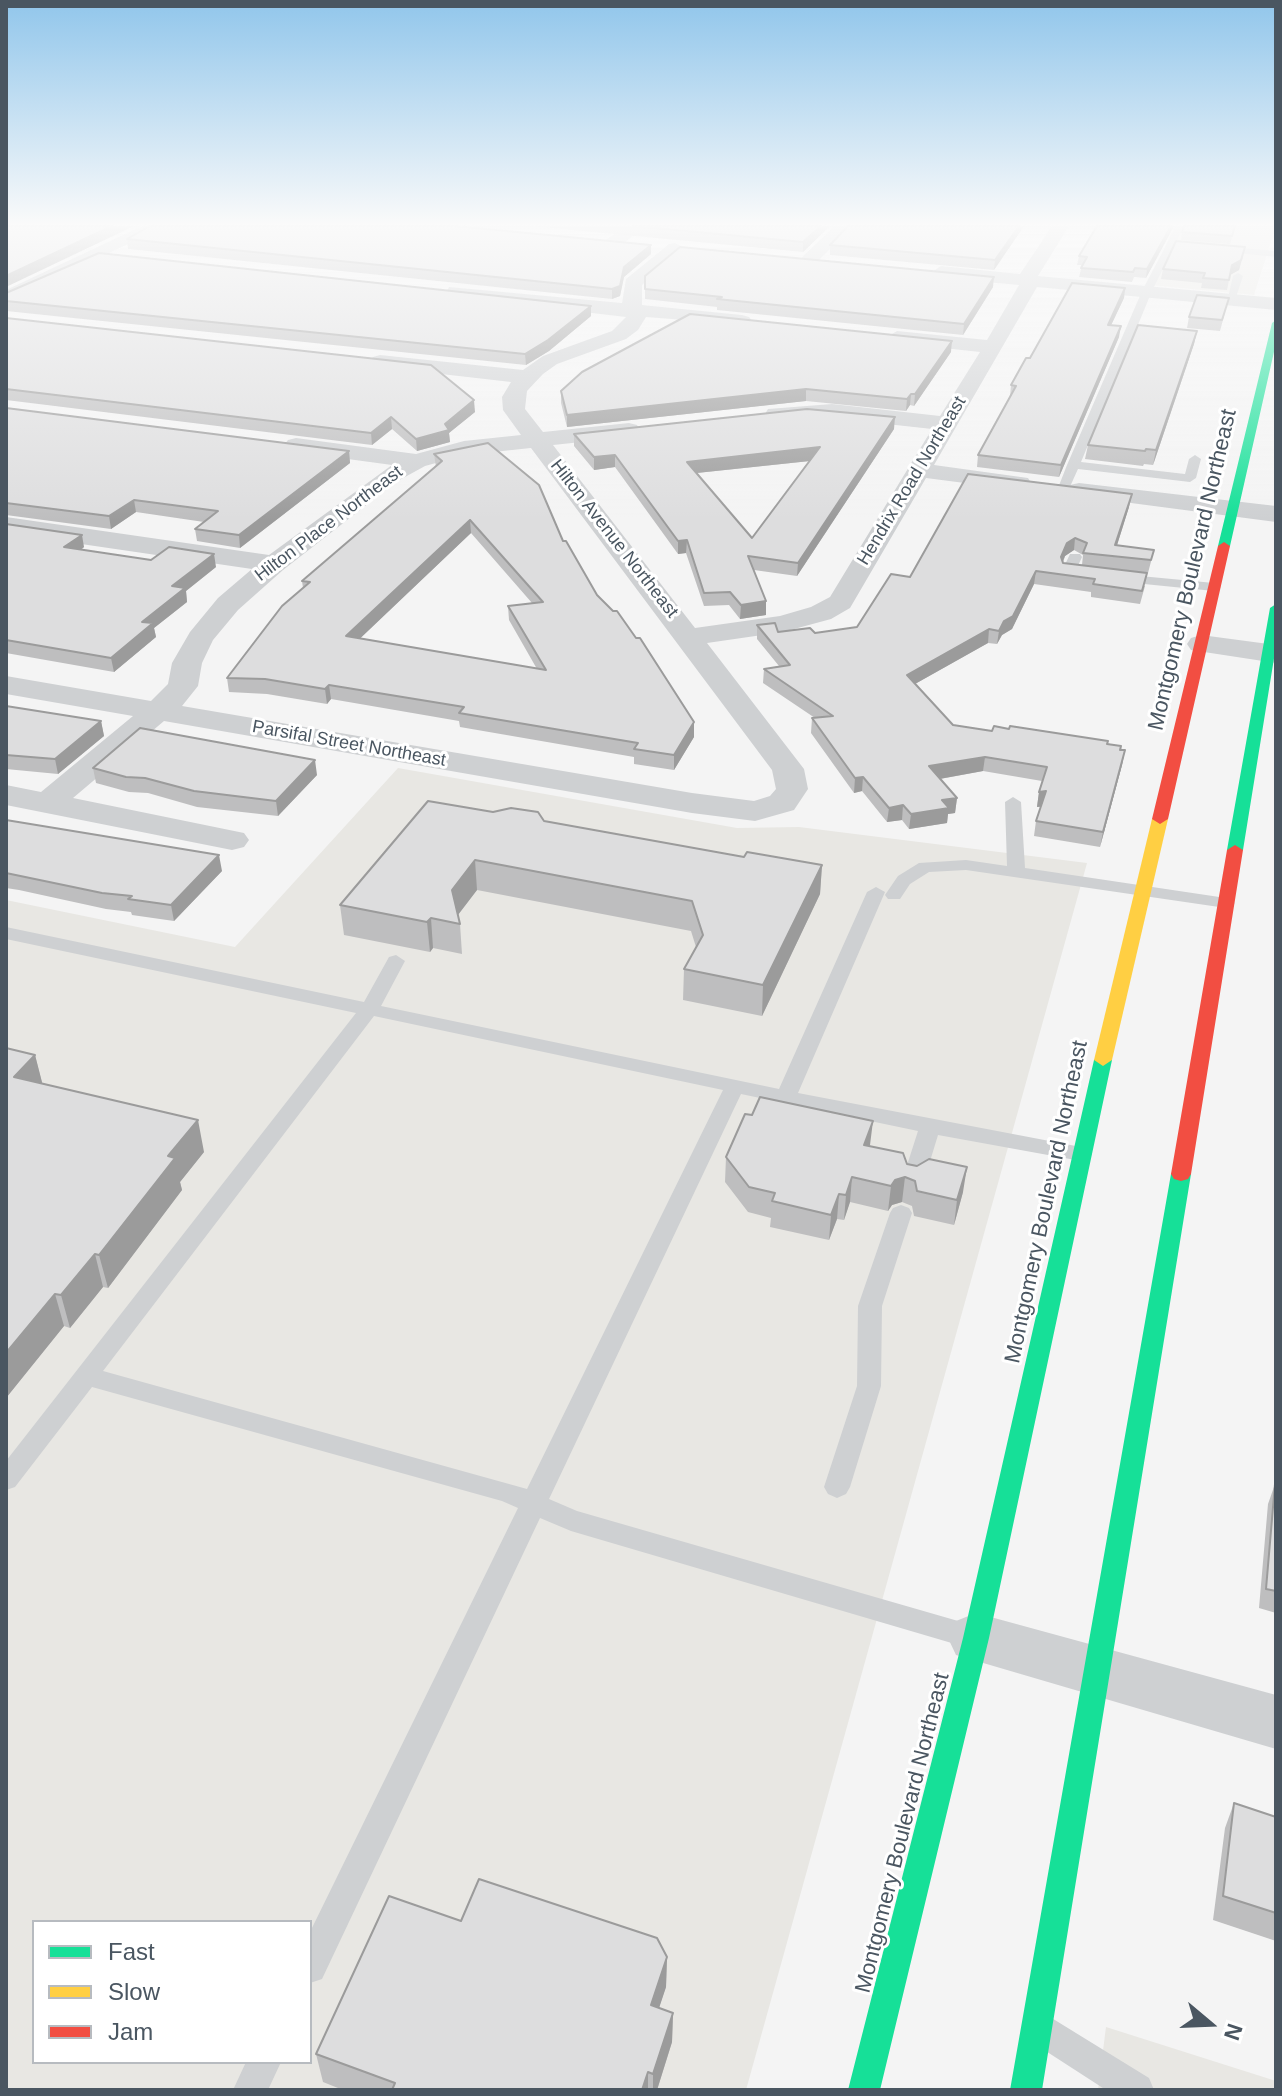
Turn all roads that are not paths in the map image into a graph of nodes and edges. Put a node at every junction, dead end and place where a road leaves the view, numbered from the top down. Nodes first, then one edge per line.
1 (1276, 323) edge
2 (632, 324) edge
3 (1006, 324) edge
4 (1133, 324) edge
5 (875, 334) edge
6 (993, 347) junction
7 (365, 359) edge
8 (527, 377) junction
9 (744, 418) edge
10 (947, 424) junction
11 (652, 428) edge
12 (538, 440) junction
13 (273, 442) edge
14 (1195, 459) dead end
15 (417, 461) junction
16 (1073, 465) junction
17 (920, 470) junction
18 (1064, 488) junction
19 (1232, 508) junction
20 (1276, 514) edge
21 (6, 525) edge
22 (1075, 557) edge
23 (274, 564) junction
24 (1214, 587) junction
25 (1276, 608) edge
26 (689, 637) junction
27 (1201, 644) junction
28 (1273, 654) edge
29 (6, 685) edge
30 (158, 711) junction
31 (6, 795) edge
32 (49, 802) junction
33 (1013, 802) dead end
34 (692, 803) joint
35 (232, 840) dead end
36 (1016, 872) junction
37 (1142, 890) junction
38 (1226, 903) junction
39 (6, 933) edge
40 (396, 961) dead end
41 (370, 1008) junction
42 (735, 1086) junction
43 (786, 1097) junction
44 (930, 1127) junction
45 (1081, 1154) junction
46 (913, 1181) edge
47 (901, 1213) dead end
48 (86, 1376) junction
49 (6, 1480) edge
50 (837, 1487) dead end
51 (533, 1503) junction
52 (976, 1638) junction
53 (1096, 1670) junction
54 (1276, 1722) edge
55 (312, 1963) edge
56 (1037, 2025) junction
57 (263, 2064) edge
58 (250, 2090) edge
59 (864, 2090) edge
60 (1026, 2090) edge
61 (1137, 2090) edge

1 - 19 main road, Montgomery Boulevard Northeast
2 - 8 street
3 - 6 street, Hendrix Road Northeast
4 - 16 lane
5 - 6 street
6 - 10 street, Hendrix Road Northeast
7 - 8 street
8 - 12 street, Hilton Avenue Northeast
9 - 10 street
10 - 17 street, Hendrix Road Northeast
11 - 12 street, Hilton Place Northeast
12 - 15 street, Hilton Place Northeast
12 - 26 street, Hilton Avenue Northeast
13 - 15 street
14 - 16 lane
15 - 23 street, Hilton Place Northeast
16 - 18 lane
17 - 18 street
17 - 26 street, Hendrix Road Northeast
18 - 19 street
19 - 20 street
19 - 24 main road, Montgomery Boulevard Northeast
21 - 23 street
22 - 24 lane
23 - 30 street, Hilton Place Northeast
24 - 27 main road, Montgomery Boulevard Northeast
25 - 28 main road
26 - 34 street, Hilton Avenue Northeast
27 - 28 street
27 - 37 main road, Montgomery Boulevard Northeast
28 - 38 main road
29 - 30 street, Parsifal Street Northeast
30 - 32 street, Hilton Place Northeast
30 - 34 street, Parsifal Street Northeast
31 - 32 street
32 - 35 street
33 - 36 lane
36 - 37 lane
36 - 43 lane
37 - 38 lane
37 - 45 main road, Montgomery Boulevard Northeast
38 - 53 main road
39 - 41 lane
40 - 41 lane
41 - 42 lane
41 - 48 lane
42 - 43 lane
42 - 51 lane
43 - 44 lane
44 - 45 lane
44 - 46 lane
45 - 52 main road, Montgomery Boulevard Northeast
47 - 50 lane
48 - 49 lane
48 - 51 lane
51 - 52 lane
51 - 55 lane
52 - 53 street
52 - 59 main road, Montgomery Boulevard Northeast
53 - 54 street
53 - 56 main road
56 - 60 main road
56 - 61 lane
57 - 58 lane

